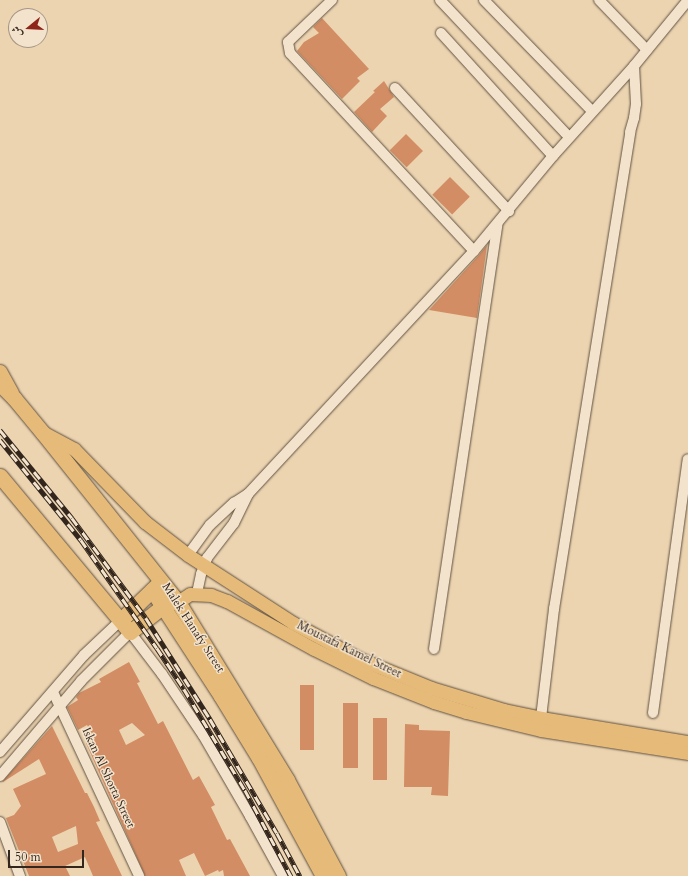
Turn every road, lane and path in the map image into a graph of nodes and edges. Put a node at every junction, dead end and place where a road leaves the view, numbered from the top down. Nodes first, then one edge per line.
1 (332, 0) edge
2 (440, 0) edge
3 (484, 0) edge
4 (599, 0) edge
5 (688, 0) edge
6 (440, 33) dead end
7 (647, 50) junction
8 (634, 66) junction
9 (395, 88) dead end
10 (592, 111) junction
11 (569, 137) junction
12 (553, 156) junction
13 (509, 211) junction
14 (497, 225) junction
15 (474, 252) junction
16 (0, 371) edge
17 (0, 384) edge
18 (14, 398) junction
19 (43, 433) junction
20 (688, 459) edge
21 (0, 476) edge
22 (686, 491) edge
23 (248, 494) junction
24 (191, 550) junction
25 (208, 558) junction
26 (157, 586) junction
27 (197, 593) junction
28 (178, 602) junction
29 (163, 606) junction
30 (120, 620) junction
31 (130, 632) junction
32 (434, 649) dead end
33 (53, 692) junction
34 (60, 708) junction
35 (653, 713) dead end
36 (541, 718) junction
37 (688, 742) edge
38 (0, 752) edge
39 (688, 753) edge
40 (0, 776) edge
41 (0, 822) edge
42 (20, 876) edge
43 (139, 876) edge
44 (283, 876) edge
45 (323, 876) edge
46 (338, 876) edge

1 - 15 street
2 - 11 street
3 - 10 street
4 - 7 street
5 - 7 street
6 - 12 street
7 - 8 street
8 - 10 street
8 - 36 street
9 - 13 street
10 - 11 street
11 - 12 street
12 - 13 street
13 - 14 street
14 - 15 street
14 - 32 street
15 - 23 street
16 - 18 main road
17 - 18 highway, Malek Hanafy Street
18 - 19 highway, Malek Hanafy Street
19 - 24 main road, Moustafa Kamel Street
19 - 26 highway, Malek Hanafy Street
20 - 22 street
21 - 30 highway
22 - 35 street
23 - 24 street
23 - 25 street
24 - 25 main road, Moustafa Kamel Street
25 - 27 street
25 - 36 main road, Moustafa Kamel Street
26 - 28 highway, Malek Hanafy Street
26 - 29 highway, Malek Hanafy Street
26 - 30 highway
27 - 28 main road
27 - 39 main road, Moustafa Kamel Street
28 - 29 highway
28 - 46 highway, Malek Hanafy Street
29 - 31 highway
29 - 45 highway, Malek Hanafy Street
30 - 31 highway
30 - 33 street
31 - 34 street
31 - 44 street
33 - 34 street, Iskan Al Shorta Street
33 - 38 street
34 - 40 street
34 - 43 street, Iskan Al Shorta Street
36 - 37 main road, Moustafa Kamel Street
41 - 42 street

